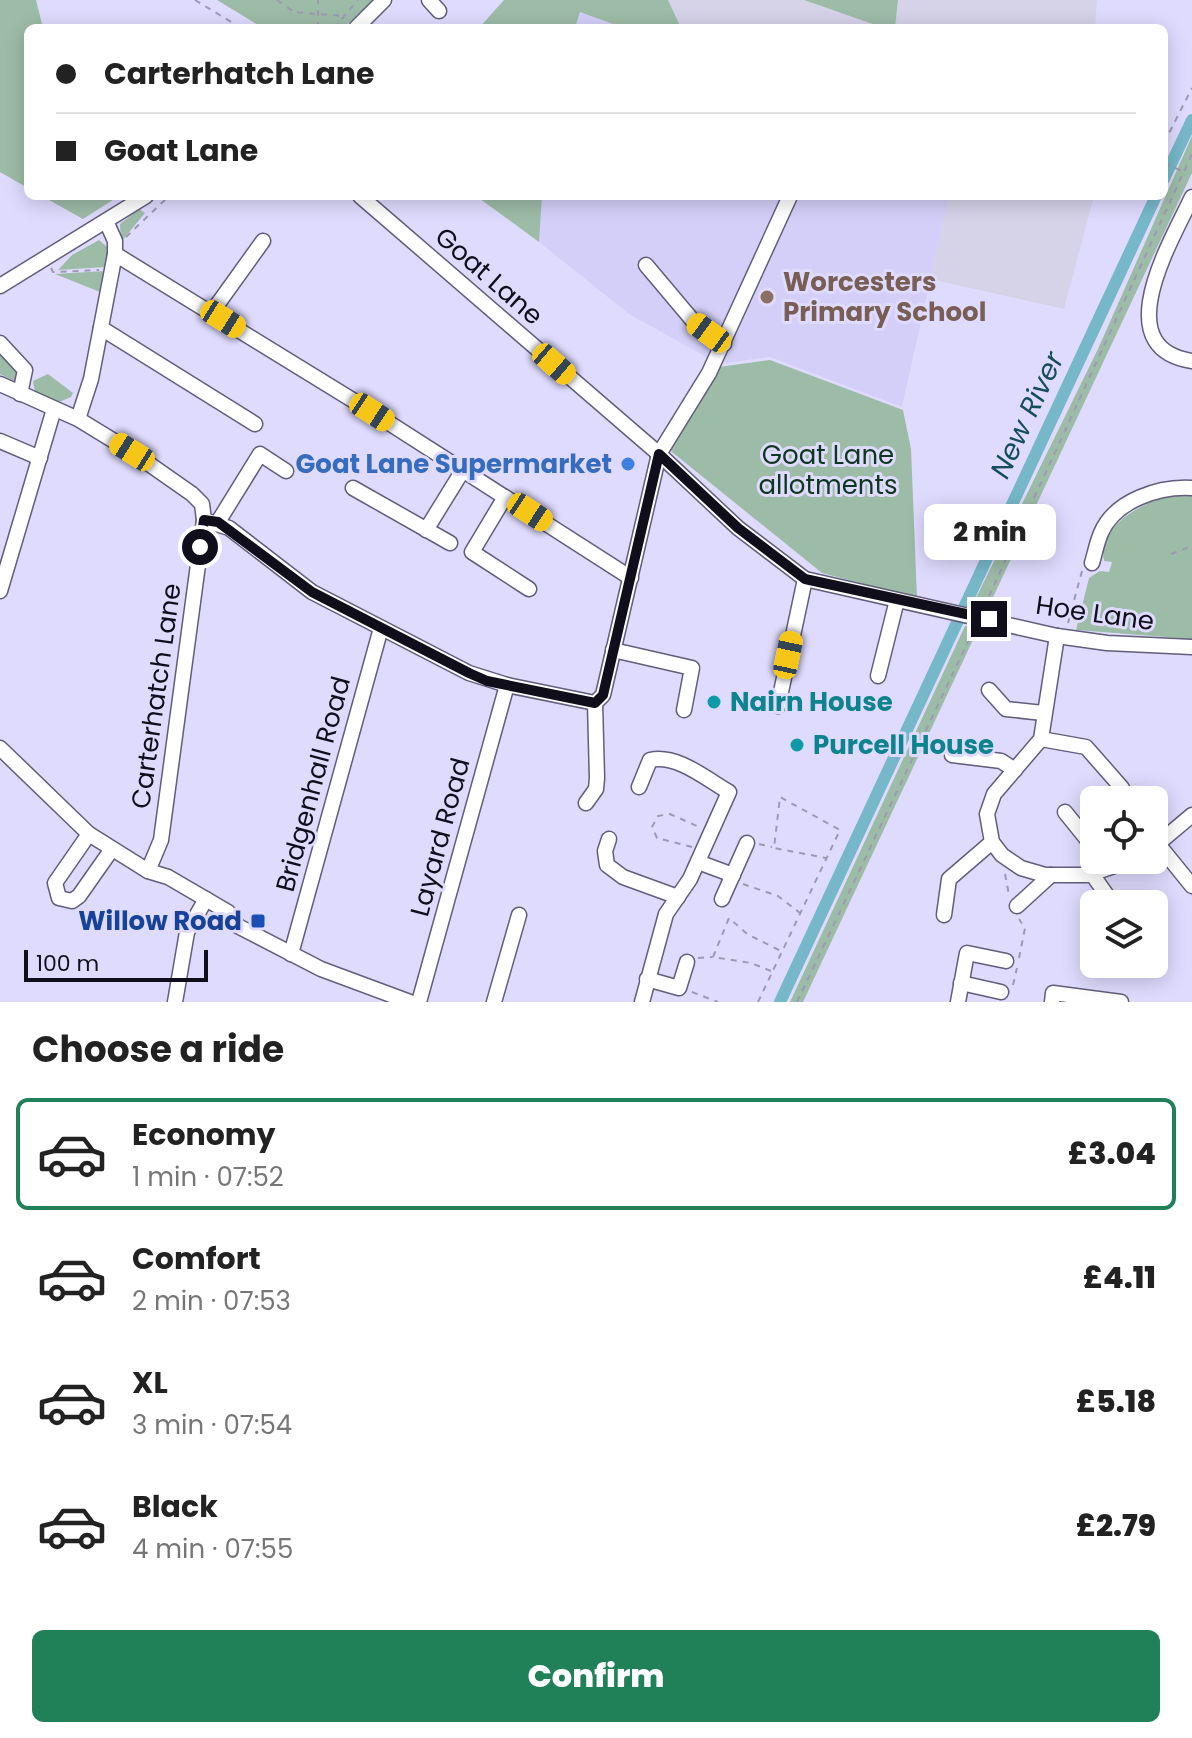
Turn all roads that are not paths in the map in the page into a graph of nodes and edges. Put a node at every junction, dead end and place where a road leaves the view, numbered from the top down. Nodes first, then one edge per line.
1 (384, 0) edge
2 (360, 24) edge
3 (1192, 197) edge
4 (140, 200) edge
5 (365, 200) edge
6 (788, 200) edge
7 (106, 221) junction
8 (263, 241) dead end
9 (116, 260) junction
10 (646, 265) dead end
11 (0, 286) edge
12 (212, 312) junction
13 (101, 328) junction
14 (0, 343) edge
15 (724, 344) junction
16 (1192, 361) edge
17 (0, 384) edge
18 (20, 394) junction
19 (54, 409) junction
20 (78, 419) junction
21 (255, 424) dead end
22 (0, 441) edge
23 (659, 454) junction
24 (40, 458) junction
25 (463, 470) junction
26 (286, 471) dead end
27 (353, 488) dead end
28 (1192, 488) edge
29 (505, 497) junction
30 (211, 521) junction
31 (426, 530) junction
32 (450, 543) dead end
33 (1092, 563) road end
34 (631, 578) junction
35 (805, 579) junction
36 (529, 589) dead end
37 (0, 591) edge
38 (897, 600) junction
39 (981, 618) joint
40 (381, 628) junction
41 (1057, 636) junction
42 (1192, 647) edge
43 (613, 650) junction
44 (878, 676) dead end
45 (507, 685) junction
46 (989, 690) dead end
47 (599, 699) junction
48 (778, 706) dead end
49 (684, 710) dead end
50 (1043, 713) junction
51 (1041, 739) junction
52 (0, 748) edge
53 (952, 755) dead end
54 (0, 760) edge
55 (1015, 770) junction
56 (1120, 786) edge
57 (639, 787) dead end
58 (42, 791) junction
59 (586, 803) dead end
60 (1065, 812) dead end
61 (1192, 815) edge
62 (1080, 831) edge
63 (89, 834) junction
64 (1168, 836) edge
65 (609, 839) dead end
66 (992, 842) junction
67 (747, 843) dead end
68 (112, 849) junction
69 (700, 857) junction
70 (1168, 859) edge
71 (151, 872) junction
72 (1092, 874) joint
73 (1051, 875) junction
74 (732, 878) junction
75 (1192, 886) edge
76 (1103, 890) edge
77 (678, 897) junction
78 (722, 899) dead end
79 (203, 903) junction
80 (1014, 904) road end
81 (519, 915) dead end
82 (944, 915) dead end
83 (291, 954) junction
84 (1006, 961) dead end
85 (687, 962) dead end
86 (647, 979) junction
87 (961, 983) junction
88 (1007, 990) road end
89 (677, 995) edge
90 (175, 1002) edge
91 (410, 1002) edge
92 (419, 1002) edge
93 (494, 1002) edge
94 (642, 1002) edge
95 (958, 1002) edge
96 (1052, 1002) edge
97 (1121, 1002) edge

1 - 2 street
3 - 16 street
4 - 7 street
5 - 23 street, Goat Lane
6 - 15 street
7 - 9 street
7 - 11 street
8 - 12 street
9 - 12 street
9 - 13 street
10 - 15 street
12 - 25 street
13 - 20 street
13 - 21 street
14 - 18 street
15 - 23 street
17 - 18 street
18 - 19 street
19 - 20 street
19 - 24 street
20 - 30 street
22 - 24 street
23 - 34 street
23 - 35 street, Goat Lane
24 - 37 street
25 - 29 street
25 - 31 street
26 - 30 street
27 - 31 street
28 - 33 street
29 - 34 street
29 - 36 street
30 - 40 street
30 - 71 street, Carterhatch Lane
31 - 32 street
34 - 43 street
35 - 38 street, Goat Lane
35 - 48 street
38 - 39 street, Goat Lane
38 - 44 street
39 - 41 street, Hoe Lane
40 - 45 street
40 - 83 street, Bridgenhall Road
41 - 42 street, Hoe Lane
41 - 50 street
43 - 47 street
43 - 49 street
45 - 47 street
45 - 92 street, Layard Road
46 - 50 street
47 - 59 street
50 - 51 street
51 - 55 street
51 - 56 street
52 - 58 street
53 - 55 street
54 - 58 street
55 - 66 street
57 - 69 street
58 - 63 street
60 - 62 street
61 - 64 street
63 - 68 street
63 - 68 street
65 - 77 street
66 - 73 street
66 - 82 street
67 - 74 street
68 - 71 street
69 - 74 street
69 - 77 street
70 - 75 street
71 - 79 street
72 - 73 street
72 - 76 street
73 - 80 street
74 - 78 street
77 - 86 street
79 - 83 street
79 - 90 street
81 - 93 street
83 - 91 street
84 - 87 street
85 - 89 street
86 - 89 street
86 - 94 street
87 - 88 street
87 - 95 street
96 - 97 street

